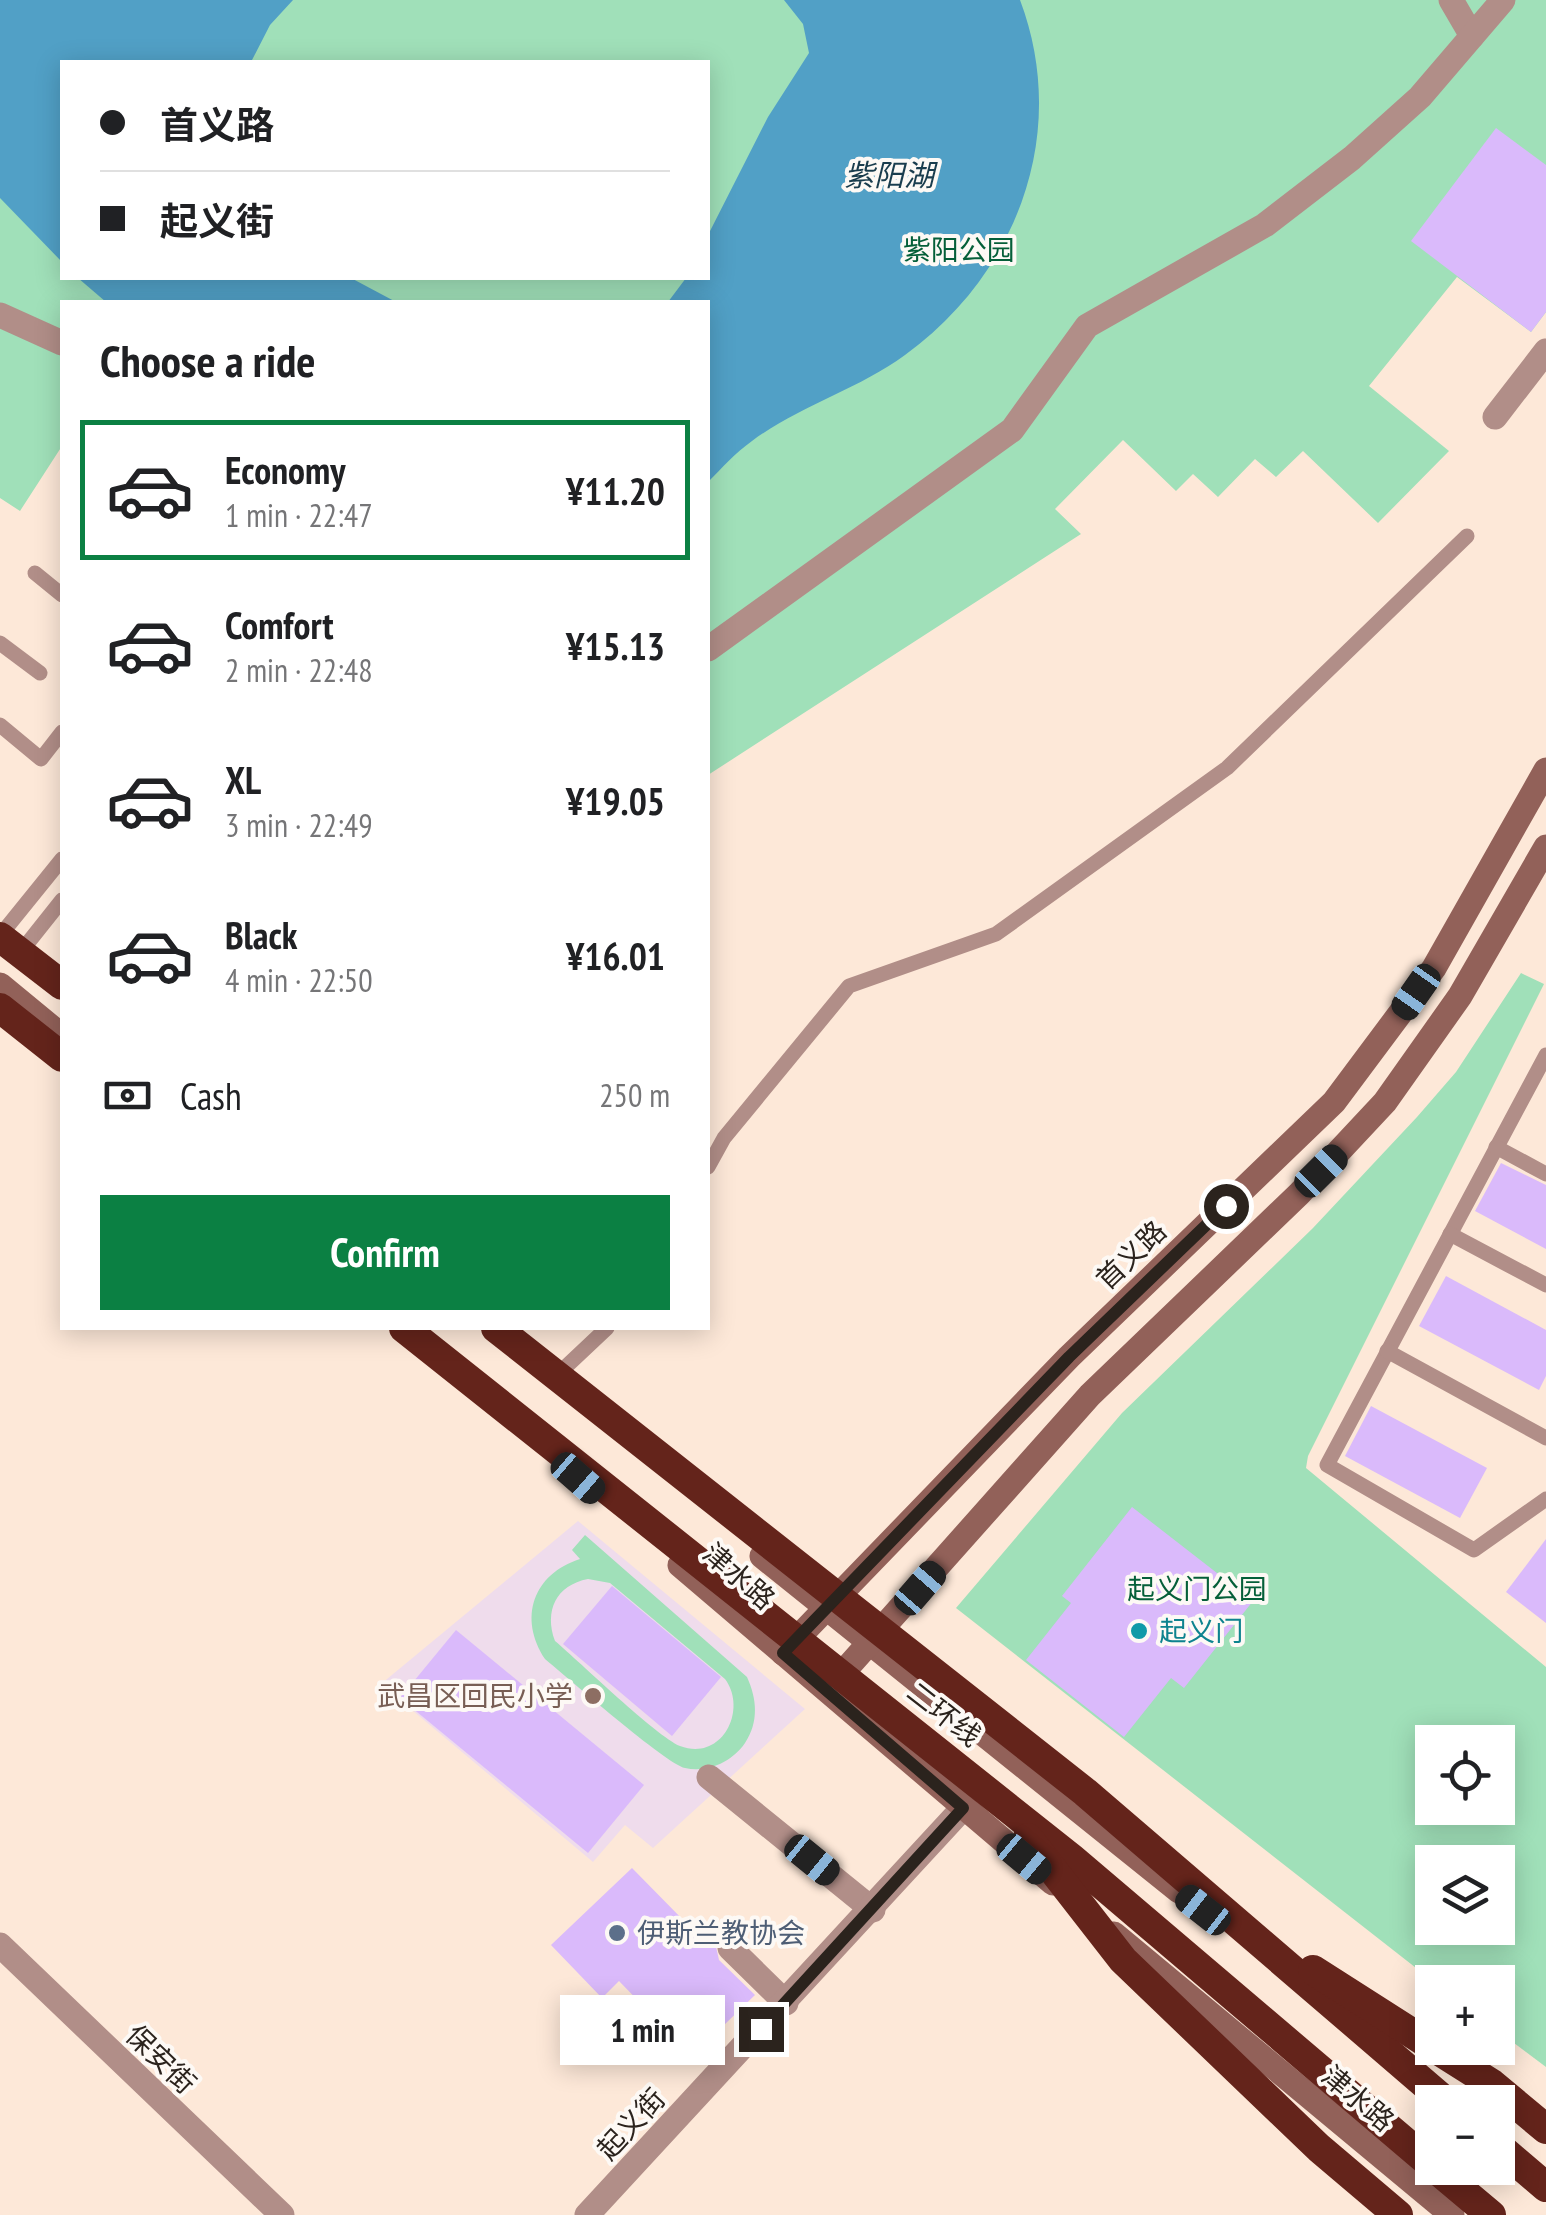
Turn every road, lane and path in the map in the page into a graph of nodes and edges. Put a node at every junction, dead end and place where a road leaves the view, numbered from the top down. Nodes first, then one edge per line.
1 (1451, 0) edge
2 (1503, 0) edge
3 (1472, 36) junction
4 (0, 316) edge
5 (60, 341) edge
6 (1546, 351) edge
7 (1496, 417) dead end
8 (1467, 536) dead end
9 (35, 572) dead end
10 (60, 593) edge
11 (0, 643) edge
12 (710, 649) edge
13 (40, 674) dead end
14 (0, 725) edge
15 (60, 734) edge
16 (1546, 770) edge
17 (1546, 847) edge
18 (60, 862) edge
19 (60, 901) edge
20 (9, 932) edge
21 (60, 971) edge
22 (60, 983) edge
23 (0, 984) edge
24 (0, 1008) edge
25 (60, 1034) edge
26 (60, 1055) edge
27 (1546, 1056) edge
28 (1496, 1146) junction
29 (710, 1163) edge
30 (1546, 1174) edge
31 (1450, 1234) junction
32 (1546, 1285) edge
33 (405, 1330) edge
34 (406, 1330) edge
35 (495, 1330) edge
36 (496, 1330) edge
37 (605, 1330) edge
38 (1387, 1351) junction
39 (552, 1380) junction
40 (1546, 1438) edge
41 (1544, 1504) edge
42 (826, 1609) junction
43 (870, 1646) junction
44 (783, 1653) junction
45 (826, 1690) junction
46 (708, 1777) dead end
47 (995, 1796) junction
48 (963, 1808) junction
49 (1210, 1905) junction
50 (873, 1910) junction
51 (0, 1945) edge
52 (730, 1948) dead end
53 (786, 2003) junction
54 (1415, 2035) edge
55 (1462, 2065) edge
56 (1425, 2085) edge
57 (1426, 2085) edge
58 (1546, 2129) edge
59 (1415, 2150) edge
60 (1515, 2159) edge
61 (1456, 2185) edge
62 (1546, 2185) edge
63 (282, 2215) edge
64 (587, 2215) edge
65 (1398, 2215) edge
66 (1452, 2215) edge
67 (1491, 2215) edge

1 - 3 street
2 - 3 street
3 - 12 street
4 - 5 street
6 - 7 street
8 - 29 lane
9 - 10 lane
11 - 13 lane
14 - 15 lane
16 - 42 main road, 首义路
17 - 43 main road
18 - 20 lane
19 - 20 lane
20 - 21 main road
20 - 22 highway
23 - 25 main road
24 - 26 highway
27 - 28 lane
28 - 30 lane
28 - 31 lane
31 - 32 lane
31 - 38 lane
33 - 44 main road, 津水路
34 - 47 highway, 二环线
35 - 39 main road, 津水路
36 - 49 highway, 二环线
37 - 39 lane
38 - 40 lane
38 - 41 lane
39 - 42 main road, 津水路
42 - 43 main road, 津水路
42 - 44 main road, 首义路
43 - 45 main road
43 - 56 main road, 津水路
44 - 45 main road, 津水路
45 - 48 main road, 津水路
46 - 50 street
47 - 59 highway, 二环线
47 - 65 highway
48 - 50 street, 起义街
48 - 66 main road, 津水路
49 - 54 highway
49 - 57 highway, 二环线
50 - 53 street, 起义街
51 - 63 street, 保安街
52 - 53 street
53 - 64 street, 起义街
55 - 58 highway
60 - 62 highway
61 - 67 highway, 二环线

